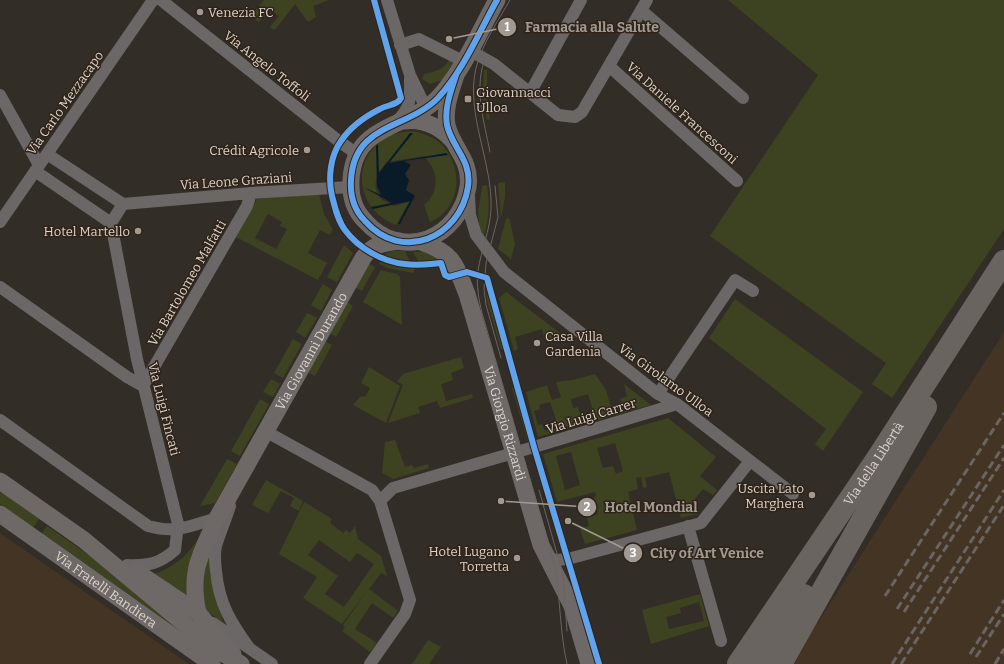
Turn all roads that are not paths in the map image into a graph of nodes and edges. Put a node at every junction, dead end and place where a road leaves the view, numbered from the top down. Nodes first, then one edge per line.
1 (153, 0) edge
2 (161, 0) edge
3 (387, 0) edge
4 (497, 0) edge
5 (581, 0) edge
6 (644, 5) edge
7 (400, 45) junction
8 (463, 62) junction
9 (609, 66) junction
10 (412, 79) junction
11 (530, 93) junction
12 (0, 95) edge
13 (744, 98) dead end
14 (426, 108) junction
15 (398, 123) junction
16 (455, 143) junction
17 (46, 154) junction
18 (357, 154) junction
19 (58, 162) junction
20 (37, 168) junction
21 (46, 179) junction
22 (737, 182) dead end
23 (468, 186) junction
24 (350, 187) junction
25 (251, 193) junction
26 (123, 204) junction
27 (0, 222) edge
28 (111, 224) junction
29 (399, 241) junction
30 (421, 242) junction
31 (1004, 261) edge
32 (0, 287) edge
33 (1004, 289) edge
34 (753, 291) dead end
35 (143, 386) junction
36 (658, 394) junction
37 (677, 404) junction
38 (925, 410) junction
39 (0, 420) edge
40 (265, 431) junction
41 (513, 453) junction
42 (750, 461) junction
43 (0, 481) edge
44 (237, 481) junction
45 (793, 494) dead end
46 (380, 501) junction
47 (0, 514) edge
48 (217, 518) junction
49 (688, 526) junction
50 (178, 530) junction
51 (84, 540) junction
52 (546, 557) junction
53 (127, 565) junction
54 (198, 613) junction
55 (721, 641) dead end
56 (250, 649) junction
57 (212, 664) edge
58 (241, 664) edge
59 (272, 664) edge
60 (370, 664) edge
61 (589, 664) edge
62 (738, 664) edge
63 (760, 664) edge
64 (781, 664) edge

1 - 17 street, Via Carlo Mezzacapo
2 - 18 street, Via Angelo Toffoli
3 - 7 street
4 - 8 street
5 - 11 street
6 - 9 street, Via Daniele Francesconi
6 - 13 street, Via Daniele Francesconi
7 - 8 street, Via Daniele Francesconi
7 - 10 street
8 - 10 street
8 - 11 street, Via Daniele Francesconi
8 - 14 street
8 - 16 street
9 - 11 street, Via Daniele Francesconi
9 - 22 street, Via Daniele Francesconi
10 - 14 street
10 - 15 street
12 - 20 street
14 - 15 street
14 - 16 street
15 - 16 street
15 - 18 street
16 - 23 street
17 - 19 street
17 - 20 street, Via Carlo Mezzacapo
18 - 24 street
19 - 21 street
19 - 26 street
20 - 21 street
20 - 27 street, Via Carlo Mezzacapo
21 - 28 street
23 - 30 street
23 - 36 street, Via Girolamo Ulloa
24 - 25 street, Via Leone Graziani
24 - 29 street
25 - 26 street, Via Leone Graziani
25 - 35 street, Via Bartolomeo Malfatti
26 - 28 street
28 - 35 street, Via Luigi Fincati
29 - 30 street
29 - 40 street, Via Giovanni Durando
30 - 41 street, Via Giorgio Rizzardi
31 - 62 highway, Via della Libertà
32 - 35 street
33 - 38 highway, Via della Libertà
34 - 36 street
35 - 50 street, Via Luigi Fincati
36 - 37 street, Via Girolamo Ulloa
37 - 41 street, Via Luigi Carrer
37 - 42 street, Via Girolamo Ulloa
38 - 63 highway
38 - 64 highway, Via della Libertà
39 - 50 street
40 - 44 street, Via Giovanni Durando
40 - 46 street
41 - 46 street, Via Luigi Carrer
41 - 52 street, Via Giorgio Rizzardi
42 - 45 street, Via Girolamo Ulloa
42 - 49 street
43 - 51 street, Via Fratelli Bandiera
44 - 48 street, Via Giovanni Durando
44 - 56 street, Via Giovanni Durando
46 - 60 street
47 - 57 street, Via Fratelli Bandiera
48 - 50 street
48 - 54 street, Via Giovanni Durando
49 - 52 street
49 - 55 street
50 - 53 street, Via Luigi Fincati
51 - 53 street, Via Fratelli Bandiera
51 - 58 street, Via Fratelli Bandiera
52 - 61 street, Via Giorgio Rizzardi
53 - 54 street, Via Fratelli Bandiera
54 - 56 street, Via Fratelli Bandiera
54 - 58 street, Via Fratelli Bandiera
56 - 59 street, Via Fratelli Bandiera

